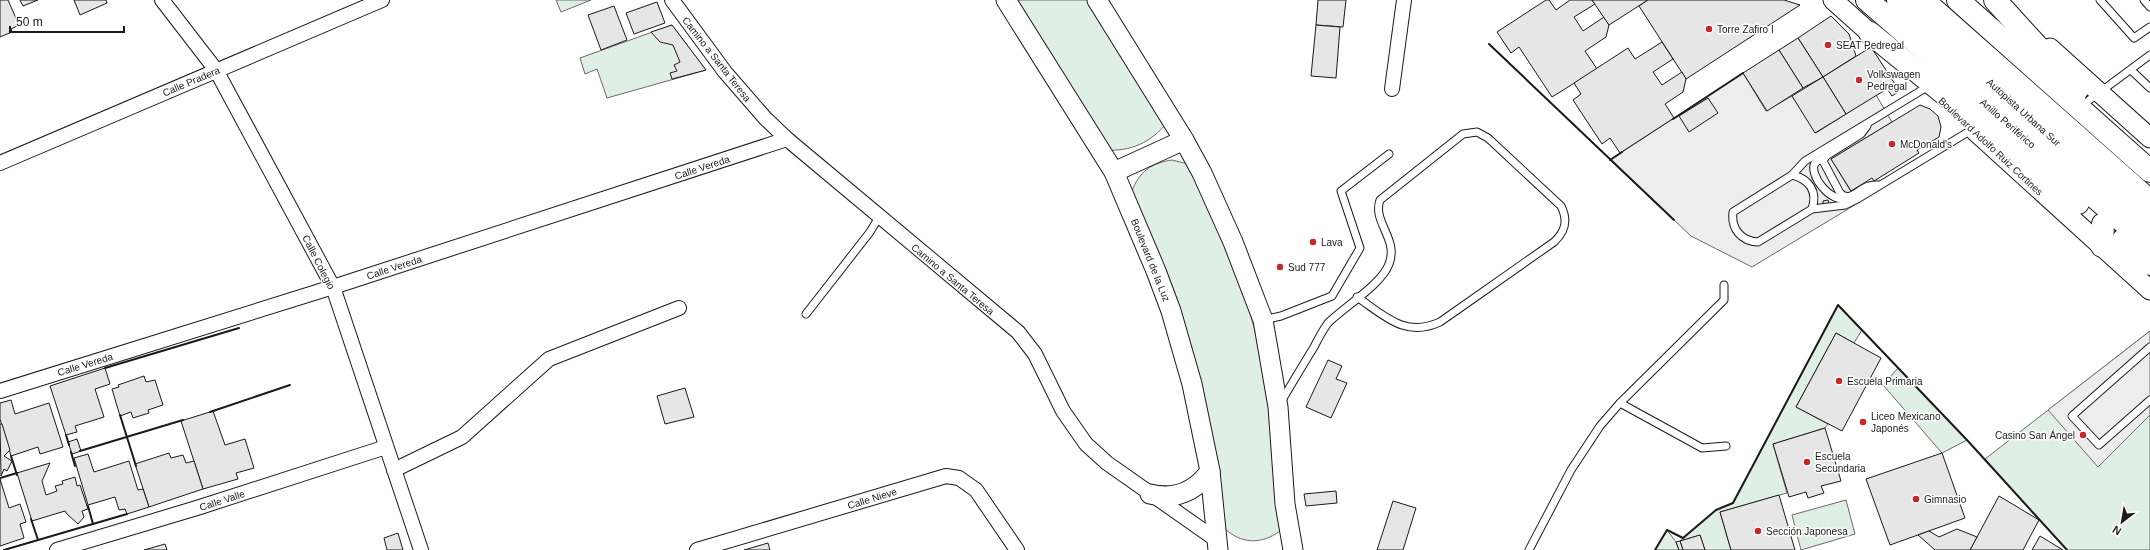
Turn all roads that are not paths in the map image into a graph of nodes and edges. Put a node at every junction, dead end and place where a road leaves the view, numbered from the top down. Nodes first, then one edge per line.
1 (162, 0) edge
2 (382, 0) edge
3 (672, 0) edge
4 (1006, 0) edge
5 (1097, 0) edge
6 (1404, 0) edge
7 (1833, 0) edge
8 (1867, 0) edge
9 (1898, 0) edge
10 (1923, 0) edge
11 (1958, 0) edge
12 (1996, 0) edge
13 (2100, 0) edge
14 (2144, 0) edge
15 (2150, 7) edge
16 (2150, 27) edge
17 (1870, 33) junction
18 (1903, 33) junction
19 (2150, 55) edge
20 (216, 70) junction
21 (2131, 70) junction
22 (1927, 87) junction
23 (2150, 88) edge
24 (1392, 89) dead end
25 (2094, 97) junction
26 (1871, 121) junction
27 (1972, 121) junction
28 (2150, 138) edge
29 (787, 139) junction
30 (1184, 140) junction
31 (1389, 154) dead end
32 (1826, 156) junction
33 (0, 163) edge
34 (2150, 170) edge
35 (1114, 172) junction
36 (1792, 175) junction
37 (1881, 184) junction
38 (1850, 197) junction
39 (2150, 201) edge
40 (1812, 209) junction
41 (879, 217) junction
42 (2150, 223) edge
43 (2103, 224) junction
44 (2150, 245) edge
45 (2102, 246) junction
46 (2150, 264) edge
47 (1724, 285) dead end
48 (333, 287) junction
49 (2150, 290) edge
50 (1358, 297) junction
51 (679, 308) dead end
52 (806, 314) dead end
53 (1263, 320) junction
54 (2150, 347) edge
55 (0, 391) edge
56 (2150, 400) edge
57 (1620, 403) junction
58 (1278, 407) junction
59 (1726, 446) dead end
60 (386, 447) junction
61 (394, 470) junction
62 (1210, 471) junction
63 (1150, 494) junction
64 (1218, 545) edge
65 (57, 550) edge
66 (421, 550) edge
67 (697, 550) edge
68 (1017, 550) edge
69 (1234, 550) edge
70 (1293, 550) edge
71 (1529, 550) edge

1 - 20 street, Calle Colegio
2 - 20 street, Calle Pradera
3 - 29 street, Camino a Santa Teresa
4 - 35 street, Boulevard de la Luz
5 - 30 street
6 - 24 street
7 - 17 street, Boulevard Adolfo Ruiz Cortines
8 - 18 highway, Anillo Periférico
9 - 42 highway, Autopista Urbana Sur
10 - 39 highway, Autopista Urbana Sur
11 - 34 highway
12 - 25 highway
13 - 16 lane
14 - 15 lane
17 - 22 street, Boulevard Adolfo Ruiz Cortines
17 - 27 highway
18 - 27 highway
18 - 44 highway, Anillo Periférico
19 - 21 lane
20 - 33 street, Calle Pradera
20 - 48 street, Calle Colegio
21 - 23 lane
21 - 25 lane
22 - 26 lane
22 - 27 street, Boulevard Adolfo Ruiz Cortines
25 - 28 street
25 - 34 highway
26 - 32 lane
26 - 36 lane
27 - 37 lane
27 - 43 highway
27 - 45 street, Boulevard Adolfo Ruiz Cortines
29 - 41 street, Camino a Santa Teresa
29 - 48 street, Calle Vereda
30 - 35 street
30 - 53 street
31 - 53 lane
32 - 38 lane
32 - 38 lane
35 - 62 street, Boulevard de la Luz
36 - 40 lane
36 - 40 lane
37 - 38 lane
37 - 40 lane
41 - 52 lane
41 - 63 street, Camino a Santa Teresa
43 - 45 highway
43 - 46 highway
45 - 49 street, Boulevard Adolfo Ruiz Cortines
47 - 57 lane
48 - 55 street, Calle Vereda
48 - 60 street, Calle Colegio
50 - 50 lane
50 - 58 lane
51 - 61 street
53 - 58 street
54 - 56 lane
57 - 59 lane
57 - 71 lane
58 - 70 street
60 - 61 street, Calle Colegio
60 - 65 street, Calle Valle
61 - 66 street, Calle Colegio
62 - 63 street
62 - 64 street, Boulevard de la Luz
63 - 64 street, Camino a Santa Teresa
64 - 69 street, Camino a Santa Teresa
67 - 68 street, Calle Nieve

